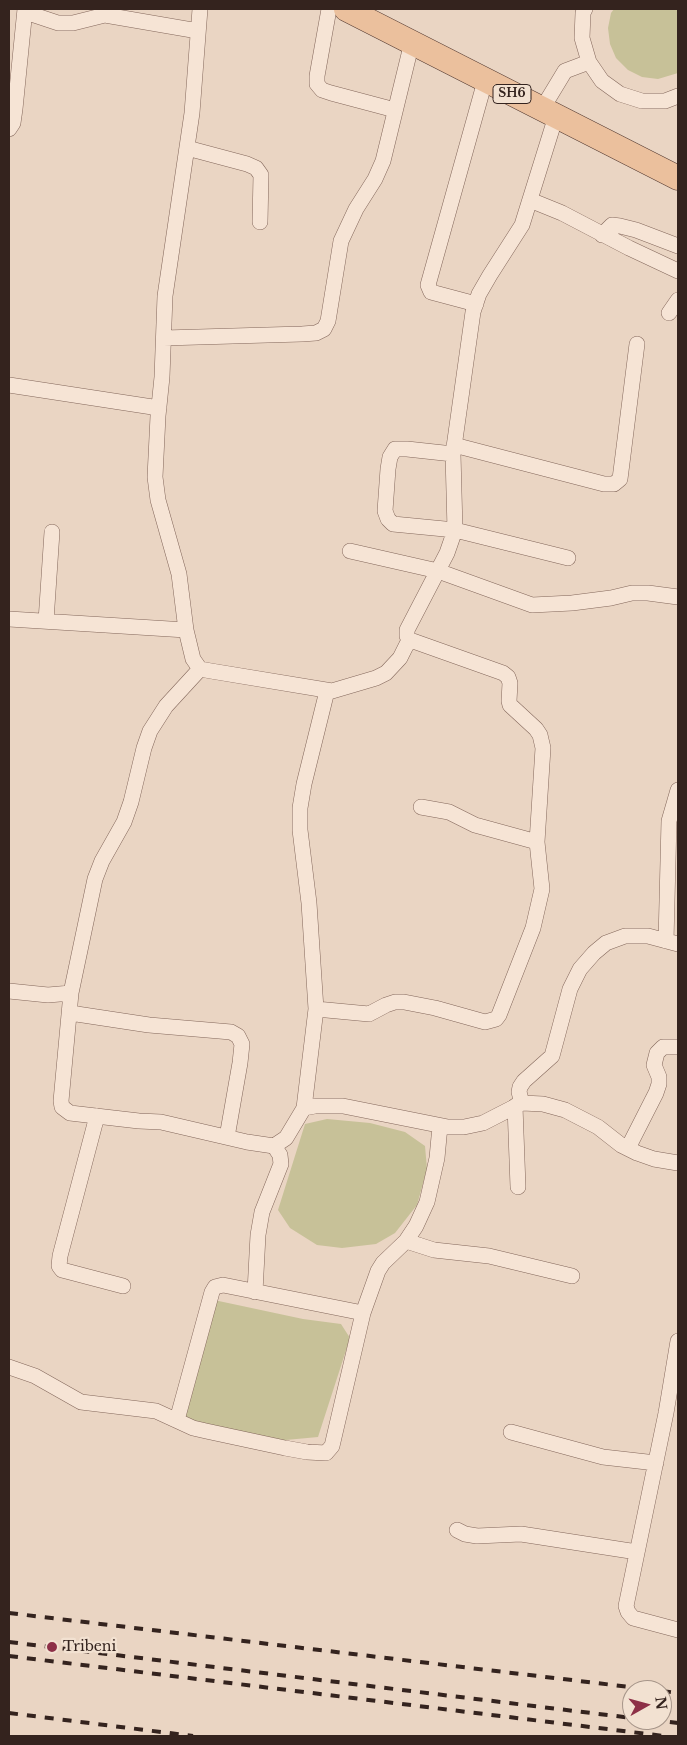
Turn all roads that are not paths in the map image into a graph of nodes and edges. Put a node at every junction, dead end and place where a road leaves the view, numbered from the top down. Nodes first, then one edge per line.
1 (200, 9) edge
2 (329, 9) edge
3 (346, 9) edge
4 (25, 10) edge
5 (581, 10) edge
6 (198, 31) junction
7 (412, 42) junction
8 (588, 62) junction
9 (485, 81) junction
10 (678, 96) edge
11 (395, 110) junction
12 (549, 113) junction
13 (9, 129) edge
14 (187, 148) junction
15 (678, 178) edge
16 (530, 200) junction
17 (260, 222) dead end
18 (602, 235) junction
19 (678, 246) edge
20 (678, 271) edge
21 (678, 300) edge
22 (476, 304) junction
23 (669, 312) dead end
24 (164, 338) junction
25 (636, 344) dead end
26 (9, 385) edge
27 (159, 408) junction
28 (454, 450) junction
29 (455, 530) junction
30 (52, 532) dead end
31 (350, 551) dead end
32 (568, 558) dead end
33 (438, 571) junction
34 (678, 597) edge
35 (9, 619) edge
36 (46, 621) junction
37 (186, 630) junction
38 (410, 642) junction
39 (200, 669) junction
40 (328, 691) junction
41 (678, 790) edge
42 (421, 807) dead end
43 (537, 842) junction
44 (672, 942) edge
45 (9, 990) edge
46 (71, 993) junction
47 (316, 1009) junction
48 (70, 1013) junction
49 (678, 1047) edge
50 (518, 1105) junction
51 (304, 1108) junction
52 (97, 1116) junction
53 (440, 1126) junction
54 (227, 1138) junction
55 (274, 1146) junction
56 (628, 1148) junction
57 (678, 1163) edge
58 (518, 1187) dead end
59 (406, 1241) junction
60 (572, 1276) dead end
61 (123, 1286) dead end
62 (255, 1292) junction
63 (364, 1313) junction
64 (678, 1340) edge
65 (9, 1367) edge
66 (177, 1420) junction
67 (511, 1432) dead end
68 (656, 1463) junction
69 (457, 1530) dead end
70 (637, 1552) junction
71 (678, 1630) edge

1 - 6 street
2 - 11 street
3 - 7 main road, SH6
4 - 6 street
4 - 13 street
5 - 8 street
6 - 14 street
7 - 9 main road, SH6
7 - 11 street
8 - 10 street
8 - 12 street
9 - 12 main road, SH6
9 - 22 street
11 - 24 street
12 - 15 main road, SH6
12 - 16 street
14 - 17 street
14 - 24 street
16 - 18 street
16 - 22 street
18 - 19 street
18 - 20 street
21 - 23 street
22 - 28 street
24 - 27 street
25 - 28 street
26 - 27 street
27 - 37 street
28 - 29 street
28 - 29 street
29 - 32 street
29 - 33 street
30 - 36 street
31 - 33 street
33 - 34 street
33 - 38 street
35 - 36 street
36 - 37 street
37 - 39 street
38 - 40 street
38 - 43 street
39 - 40 street
39 - 46 street
40 - 47 street
41 - 44 street
42 - 43 street
43 - 47 street
44 - 50 street
45 - 46 street
46 - 48 street
47 - 51 street
48 - 52 street
48 - 54 street
49 - 56 street
50 - 53 street
50 - 56 street
50 - 58 street
51 - 53 street
51 - 55 street
52 - 54 street
52 - 61 street
53 - 59 street
54 - 55 street
55 - 62 street
56 - 57 street
59 - 60 street
59 - 63 street
62 - 63 street
62 - 66 street
63 - 66 street
64 - 68 street
65 - 66 street
67 - 68 street
68 - 70 street
69 - 70 street
70 - 71 street

